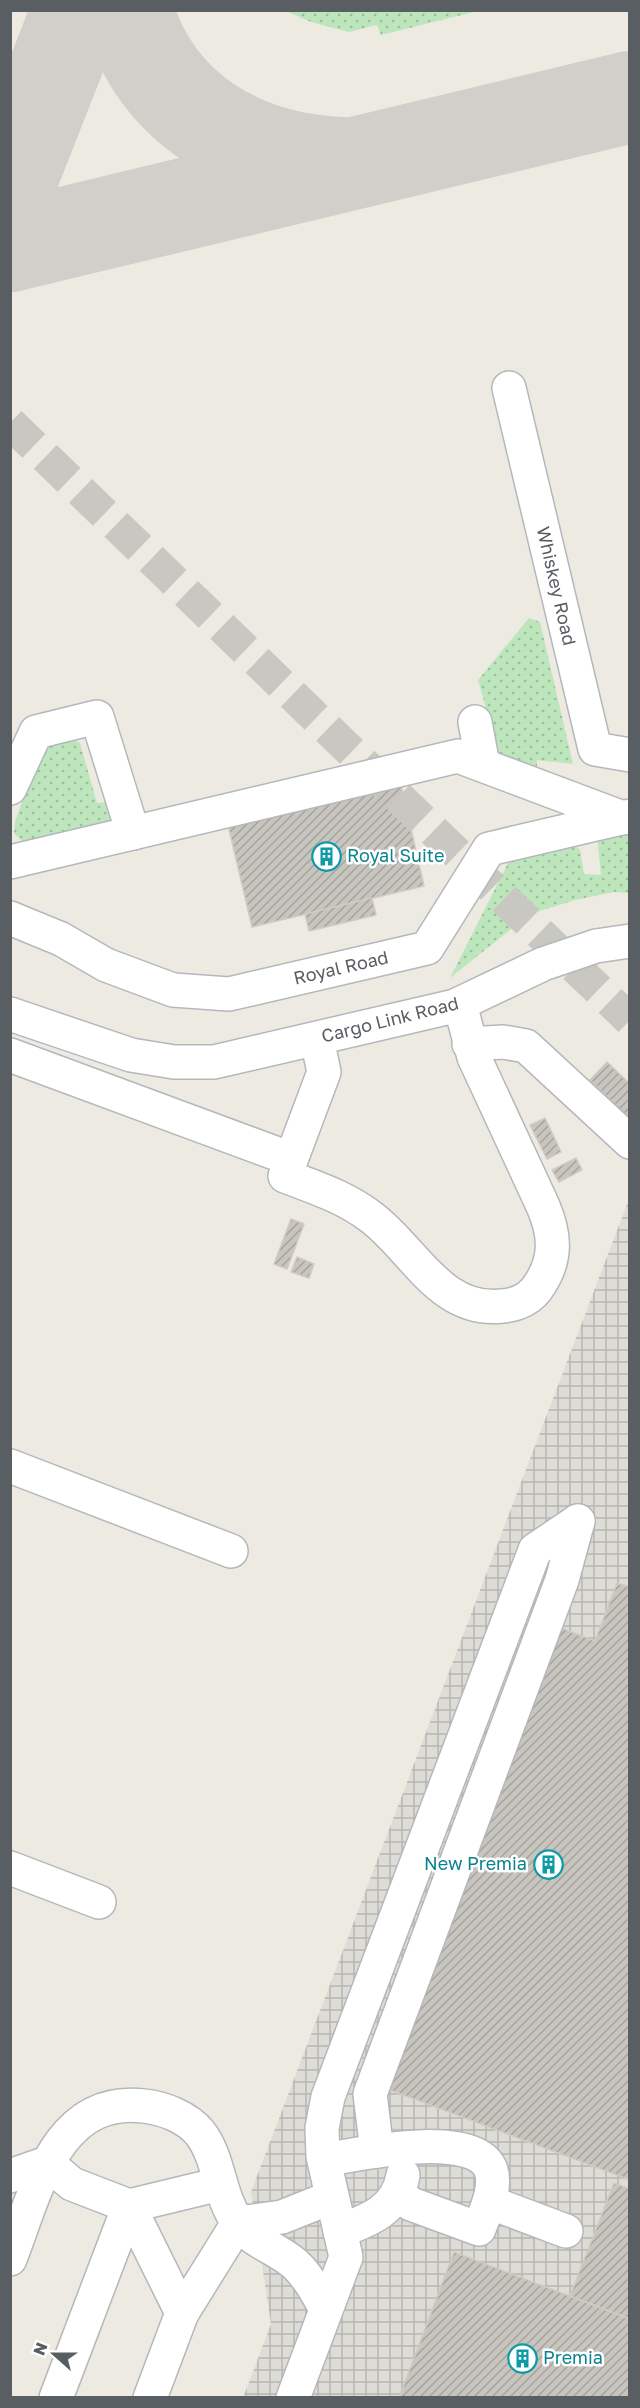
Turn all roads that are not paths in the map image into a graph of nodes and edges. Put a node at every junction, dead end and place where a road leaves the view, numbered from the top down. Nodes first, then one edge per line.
1 (509, 388) dead end
2 (475, 722) dead end
3 (630, 755) edge
4 (483, 765) junction
5 (10, 788) edge
6 (626, 817) edge
7 (133, 833) junction
8 (10, 862) edge
9 (10, 918) edge
10 (630, 941) edge
11 (460, 1004) junction
12 (10, 1014) edge
13 (317, 1039) junction
14 (470, 1044) junction
15 (10, 1055) edge
16 (630, 1142) edge
17 (291, 1159) junction
18 (10, 1466) edge
19 (231, 1551) dead end
20 (10, 1868) edge
21 (99, 1902) dead end
22 (389, 2150) junction
23 (324, 2160) junction
24 (47, 2163) junction
25 (10, 2176) edge
26 (220, 2184) junction
27 (397, 2193) junction
28 (332, 2197) junction
29 (489, 2202) junction
30 (129, 2206) junction
31 (238, 2223) junction
32 (340, 2230) junction
33 (566, 2231) dead end
34 (10, 2259) edge
35 (326, 2309) junction
36 (182, 2313) junction
37 (56, 2397) edge
38 (150, 2397) edge
39 (293, 2397) edge

1 - 3 lane, Whiskey Road
2 - 4 lane
4 - 6 lane
4 - 7 lane
5 - 7 lane
6 - 9 lane, Royal Road
7 - 8 lane
10 - 11 lane, Cargo Link Road
11 - 13 lane, Cargo Link Road
11 - 14 lane
12 - 13 lane, Cargo Link Road
13 - 17 lane
14 - 16 lane
14 - 17 lane
15 - 17 lane
18 - 19 lane
20 - 21 lane
22 - 23 lane
22 - 23 lane
22 - 27 lane
22 - 29 lane
23 - 28 lane
24 - 25 lane
24 - 26 lane
24 - 30 lane
24 - 34 lane
26 - 30 lane
26 - 31 lane
27 - 29 lane
27 - 32 lane
28 - 31 lane
28 - 32 lane
29 - 33 lane
30 - 36 lane
30 - 37 lane
31 - 35 lane
31 - 36 lane
32 - 35 lane
35 - 39 lane
36 - 38 lane

